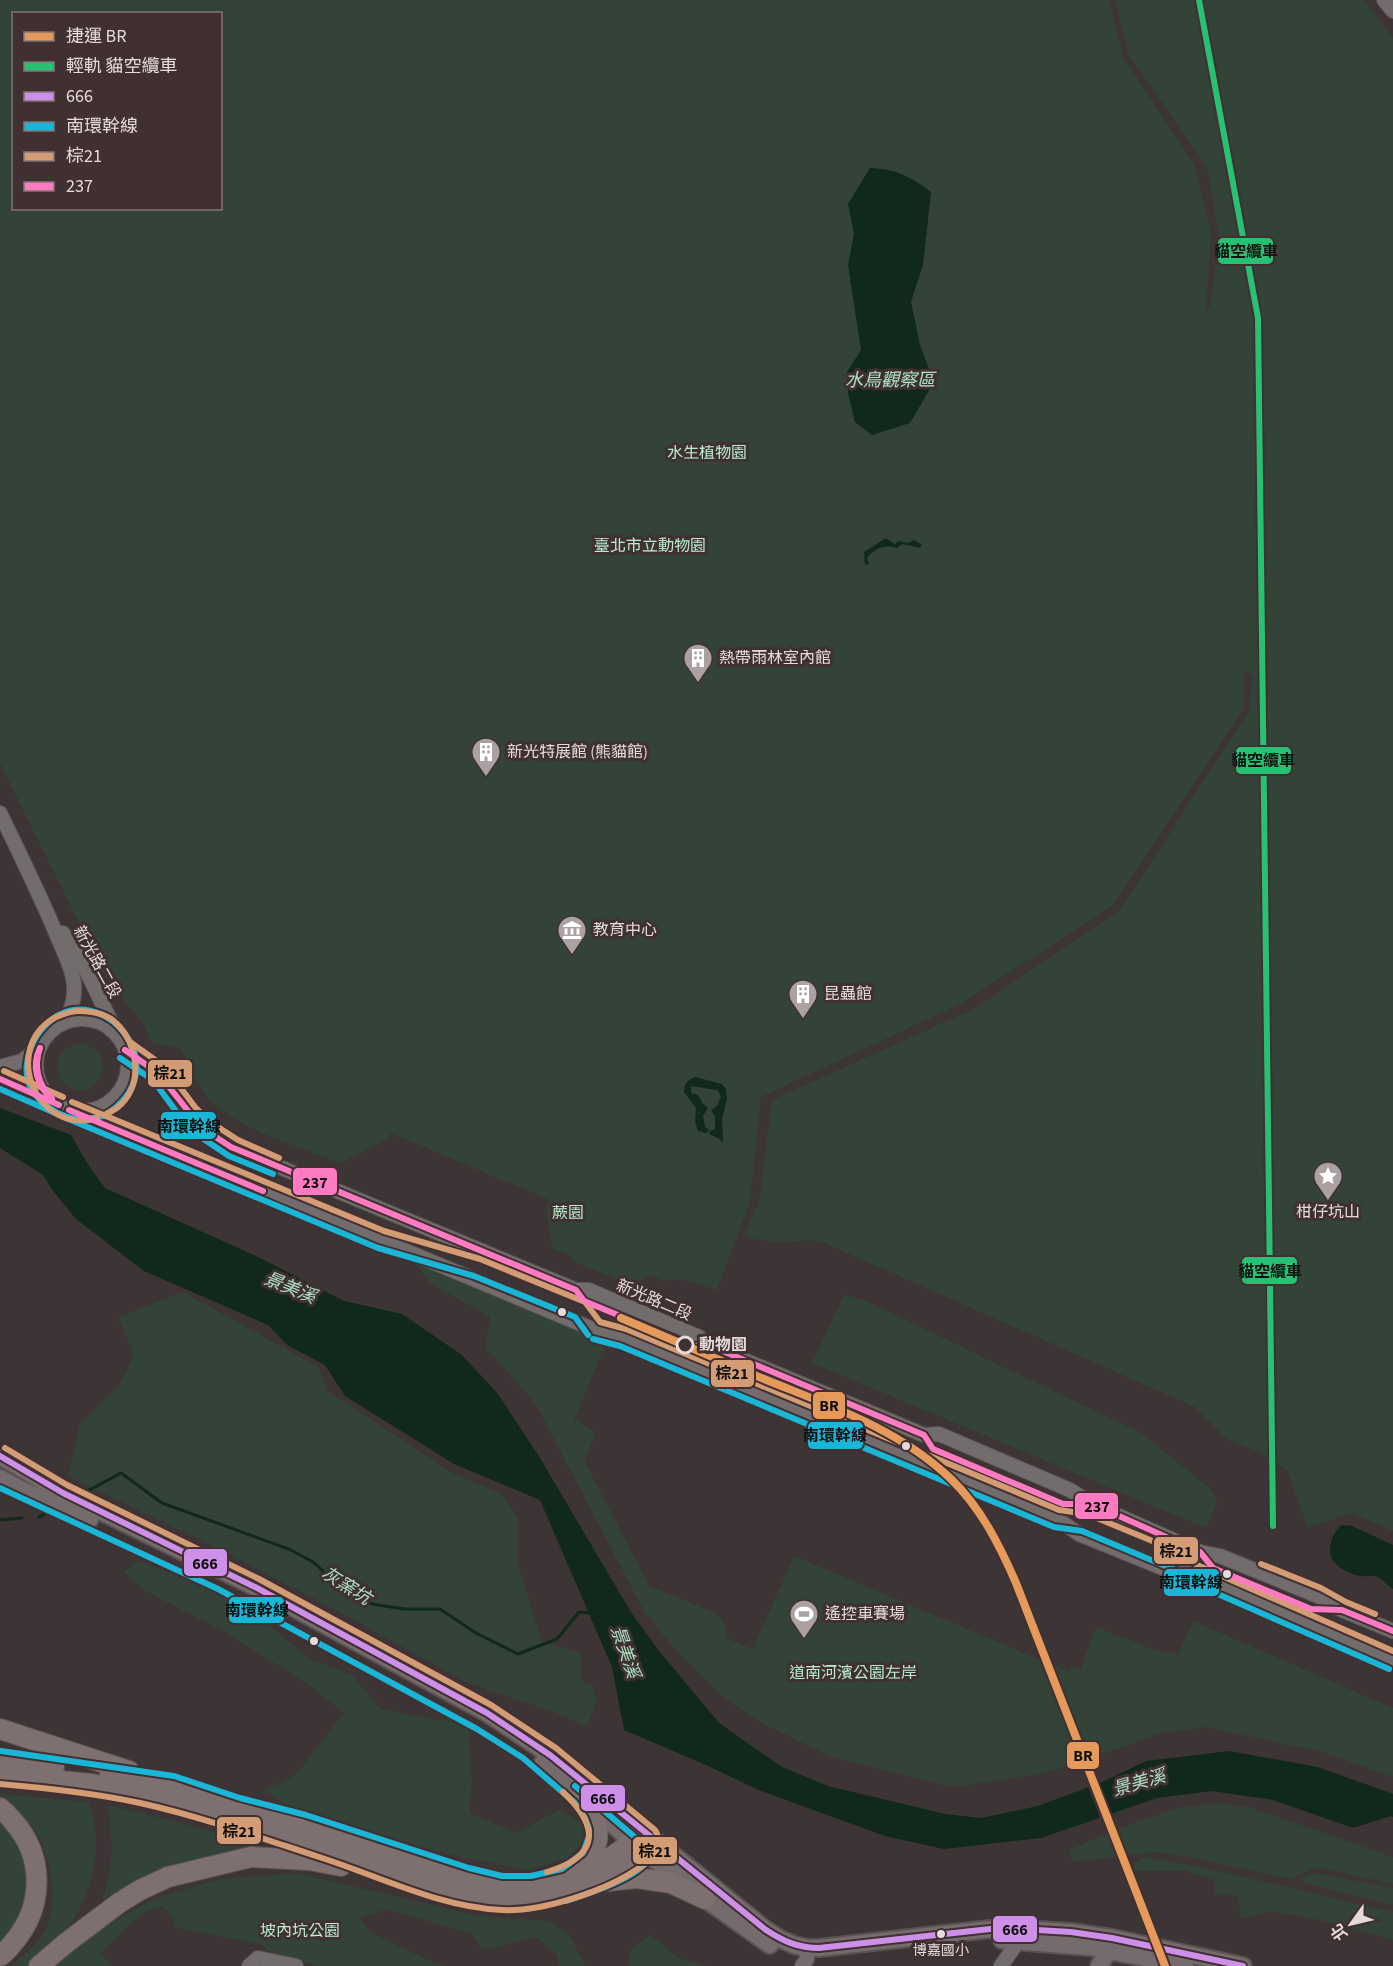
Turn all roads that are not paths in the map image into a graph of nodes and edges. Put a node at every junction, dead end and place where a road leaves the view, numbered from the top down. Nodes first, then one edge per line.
1 (1384, 0) edge
2 (1393, 10) edge
3 (0, 813) edge
4 (42, 901) junction
5 (62, 1024) junction
6 (123, 1045) junction
7 (40, 1047) junction
8 (0, 1067) edge
9 (0, 1079) edge
10 (64, 1108) junction
11 (0, 1456) edge
12 (0, 1478) edge
13 (1393, 1631) edge
14 (1393, 1661) edge
15 (0, 1729) edge
16 (0, 1760) edge
17 (0, 1775) edge
18 (172, 1785) junction
19 (580, 1796) junction
20 (0, 1808) edge
21 (642, 1844) junction
22 (409, 1878) junction
23 (567, 1884) junction
24 (705, 1899) junction
25 (1019, 1934) junction
26 (1110, 1944) junction
27 (0, 1956) edge
28 (805, 1958) edge
29 (1204, 1962) edge
30 (39, 1966) edge
31 (249, 1966) edge
32 (296, 1966) edge
33 (1001, 1966) edge
34 (1099, 1966) edge
35 (1185, 1966) edge
36 (1243, 1966) edge

1 - 2 street
3 - 4 street, 新光路二段
4 - 5 street, 新光路二段
4 - 6 street, 新光路二段
5 - 6 street
5 - 7 street
6 - 10 street
6 - 13 street, 新光路二段
7 - 8 street
7 - 10 street
9 - 10 street
10 - 14 street
11 - 21 main road
12 - 19 main road
15 - 18 highway
16 - 18 highway
17 - 22 highway
18 - 23 highway
19 - 21 main road
19 - 23 highway
20 - 27 highway
21 - 23 highway
21 - 24 main road
21 - 28 main road
22 - 23 highway
22 - 30 highway
23 - 24 highway
24 - 28 main road
25 - 26 main road
25 - 28 main road
25 - 33 street
26 - 29 main road
26 - 34 main road
26 - 35 main road
29 - 36 main road
31 - 32 street

